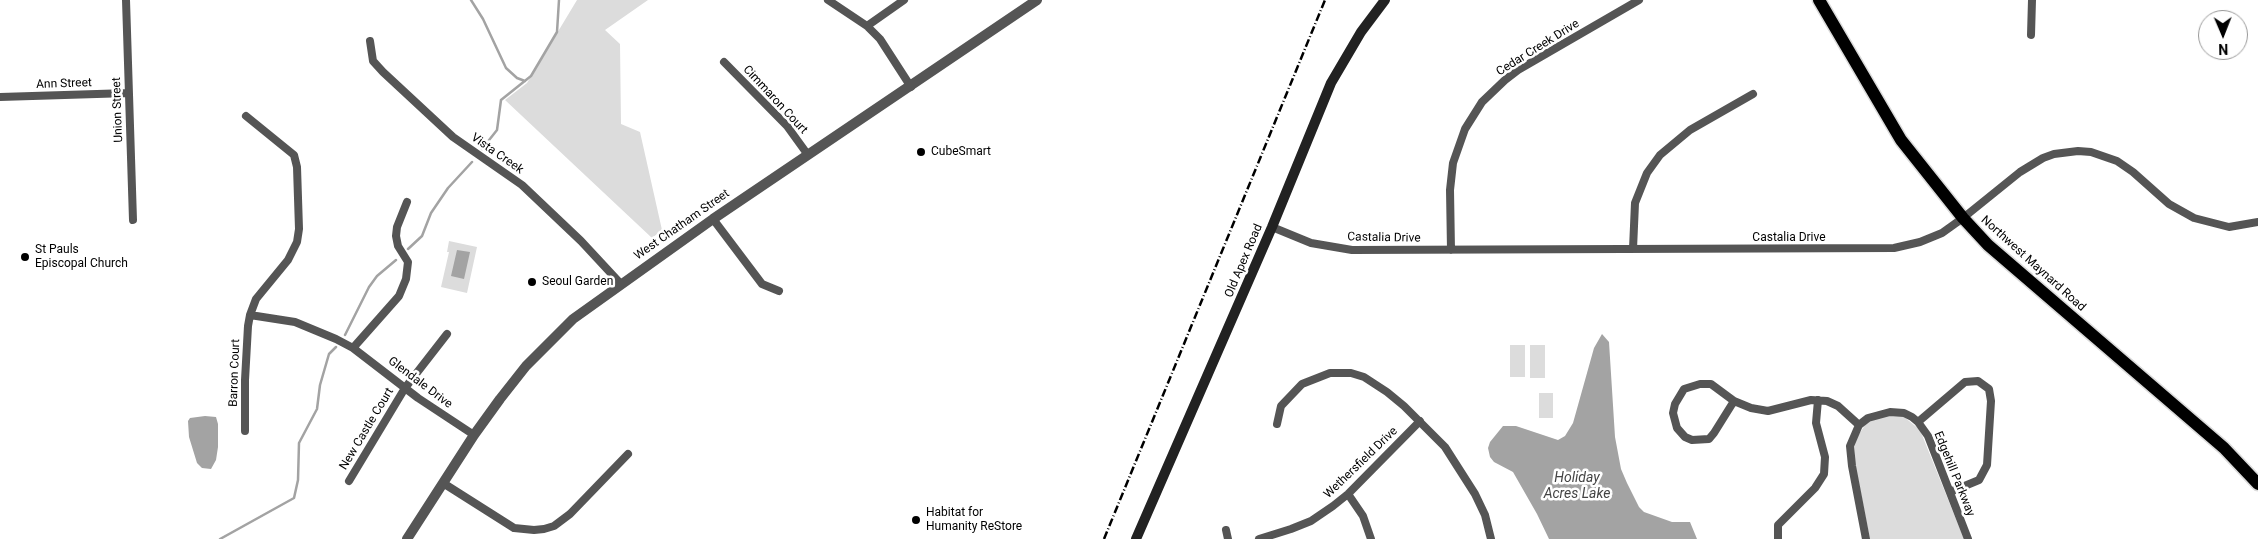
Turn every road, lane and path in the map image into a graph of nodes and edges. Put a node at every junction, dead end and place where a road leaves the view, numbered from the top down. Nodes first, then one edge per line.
1 (126, 0) edge
2 (828, 0) edge
3 (904, 0) edge
4 (1038, 0) edge
5 (1385, 0) edge
6 (1639, 0) edge
7 (1819, 0) edge
8 (2032, 0) edge
9 (867, 26) junction
10 (2031, 34) dead end
11 (370, 41) dead end
12 (724, 62) dead end
13 (910, 87) junction
14 (129, 93) junction
15 (1753, 94) dead end
16 (0, 97) edge
17 (246, 116) dead end
18 (808, 155) junction
19 (407, 202) dead end
20 (1963, 218) junction
21 (713, 219) junction
22 (133, 220) dead end
23 (2258, 222) edge
24 (1272, 227) junction
25 (1632, 249) junction
26 (1451, 250) junction
27 (620, 283) junction
28 (779, 291) dead end
29 (250, 315) junction
30 (447, 334) dead end
31 (353, 348) junction
32 (405, 388) junction
33 (1818, 400) junction
34 (1734, 401) junction
35 (1420, 421) junction
36 (1918, 422) junction
37 (1277, 424) dead end
38 (1859, 425) junction
39 (245, 431) dead end
40 (474, 435) junction
41 (628, 454) dead end
42 (348, 481) dead end
43 (443, 483) junction
44 (2258, 484) edge
45 (1950, 492) junction
46 (1348, 494) junction
47 (1226, 530) dead end
48 (407, 539) edge
49 (1136, 539) edge
50 (1228, 539) edge
51 (1259, 539) edge
52 (1371, 539) edge
53 (1491, 539) edge
54 (1778, 539) edge
55 (1866, 539) edge
56 (1968, 539) edge

1 - 14 street, Union Street
2 - 9 street
3 - 9 street
4 - 13 street, West Chatham Street
5 - 24 main road, Old Apex Road
6 - 26 street, Cedar Creek Drive
7 - 20 main road, Northwest Maynard Road
8 - 10 street
9 - 13 street
11 - 27 street, Vista Creek
12 - 18 street, Cimmaron Court
13 - 18 street, West Chatham Street
14 - 16 street, Ann Street
14 - 22 street, Union Street
15 - 25 street
17 - 29 street
18 - 21 street, West Chatham Street
19 - 31 street
20 - 23 street, Castalia Drive
20 - 25 street, Castalia Drive
20 - 44 main road, Northwest Maynard Road
21 - 27 street, West Chatham Street
21 - 28 street
24 - 26 street, Castalia Drive
24 - 49 main road, Old Apex Road
25 - 26 street, Castalia Drive
27 - 40 street, West Chatham Street
29 - 31 street, Glendale Drive
29 - 39 street, Barron Court
30 - 32 street, New Castle Court
31 - 32 street, Glendale Drive
32 - 40 street, Glendale Drive
32 - 42 street, New Castle Court
33 - 34 street
33 - 38 street
33 - 54 street
34 - 34 street
35 - 37 street
35 - 46 street, Wethersfield Drive
35 - 53 street
36 - 38 street, Edgehill Parkway
36 - 45 street, Edgehill Parkway
36 - 45 street
38 - 55 street
40 - 43 street, West Chatham Street
41 - 43 street
43 - 48 street, West Chatham Street
45 - 56 street, Edgehill Parkway
46 - 51 street, Wethersfield Drive
46 - 52 street
47 - 50 street

